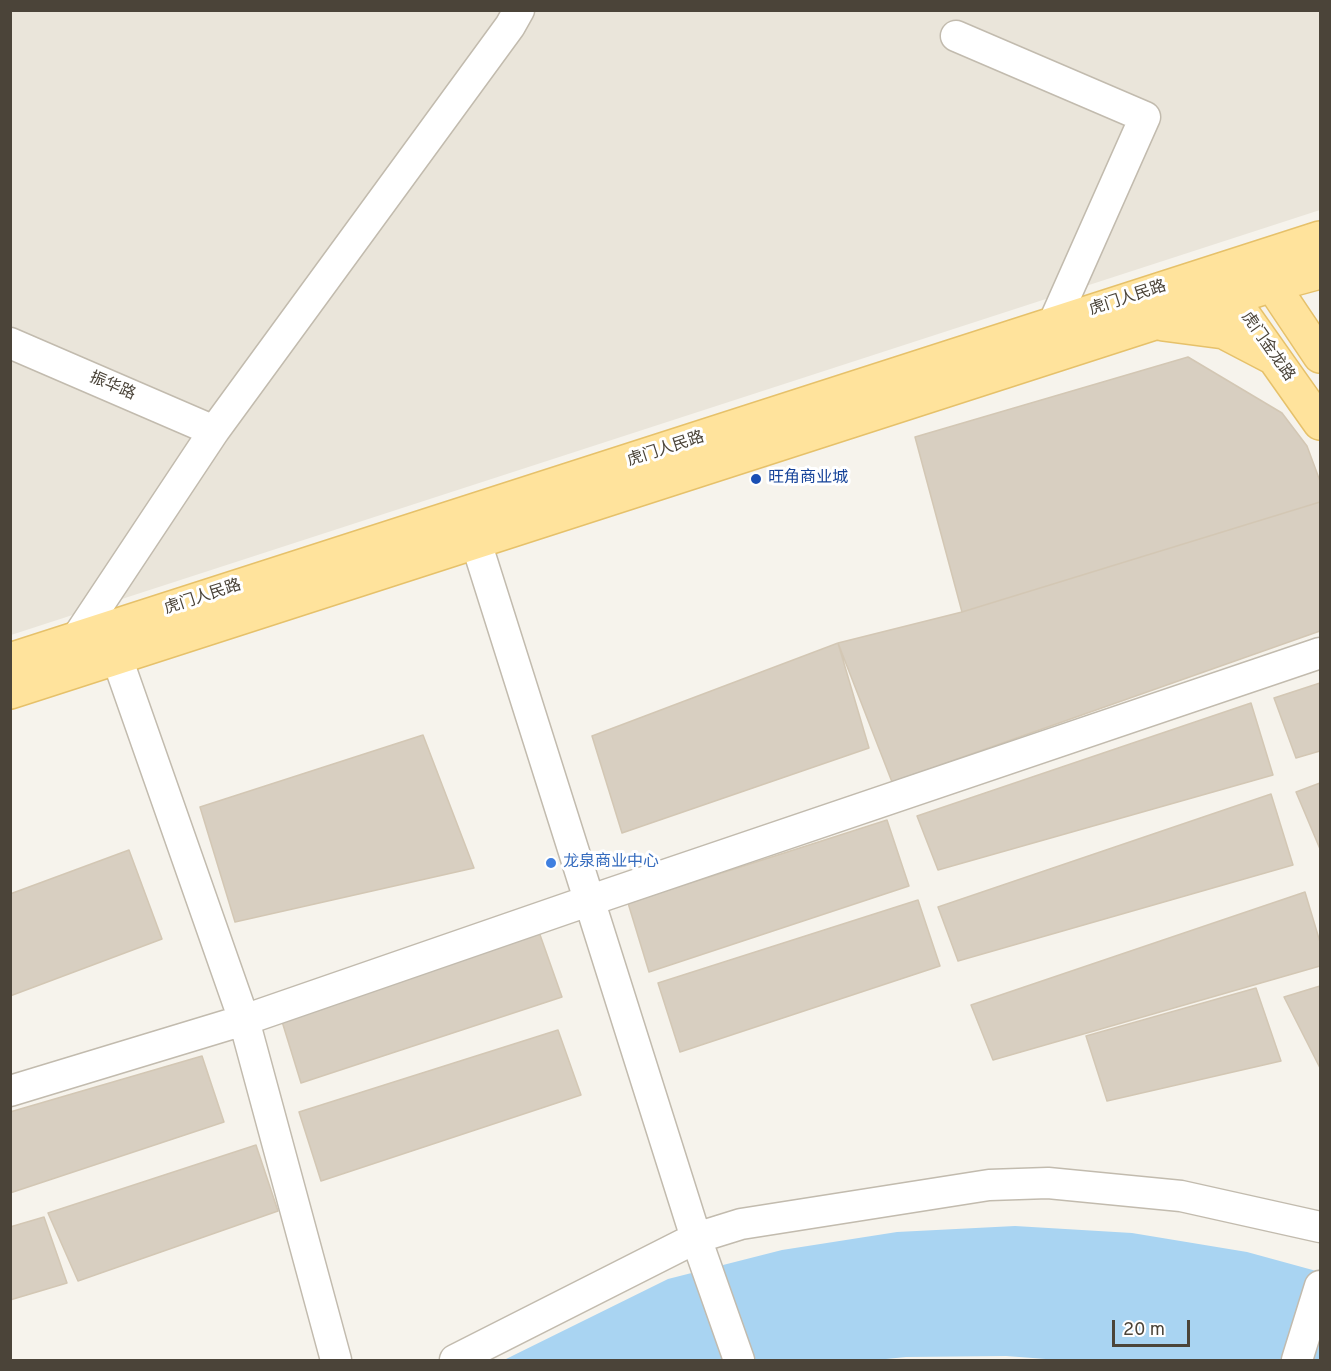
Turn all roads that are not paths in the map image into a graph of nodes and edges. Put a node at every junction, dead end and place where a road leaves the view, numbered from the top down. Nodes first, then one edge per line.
1 (519, 10) edge
2 (956, 36) dead end
3 (1320, 238) edge
4 (1254, 258) junction
5 (1213, 272) junction
6 (1320, 272) edge
7 (1272, 285) junction
8 (1232, 298) junction
9 (1155, 323) junction
10 (1053, 324) junction
11 (10, 344) edge
12 (1320, 356) edge
13 (1274, 357) junction
14 (1320, 423) edge
15 (214, 431) junction
16 (476, 542) junction
17 (76, 639) junction
18 (1320, 653) edge
19 (117, 658) junction
20 (10, 660) edge
21 (10, 692) edge
22 (591, 900) junction
23 (244, 1020) junction
24 (10, 1091) edge
25 (1320, 1227) edge
26 (696, 1238) junction
27 (1320, 1286) edge
28 (336, 1360) edge
29 (455, 1360) edge
30 (739, 1360) edge
31 (1297, 1360) edge

1 - 15 street
2 - 10 street
3 - 4 main road, 虎门人民路
4 - 5 main road, 虎门人民路
4 - 7 main road
5 - 8 main road, 虎门金龙路
5 - 10 main road, 虎门人民路
6 - 7 main road, 虎门人民路
7 - 8 main road, 虎门人民路
7 - 12 main road
8 - 9 main road, 虎门人民路
8 - 13 main road, 虎门金龙路
9 - 13 main road
9 - 16 main road, 虎门人民路
10 - 17 main road, 虎门人民路
11 - 15 street, 振华路
13 - 14 main road, 虎门金龙路
15 - 17 street
16 - 19 main road, 虎门人民路
16 - 22 street
17 - 20 main road, 虎门人民路
18 - 22 street
19 - 21 main road, 虎门人民路
19 - 23 street
22 - 23 street
22 - 26 street
23 - 24 street
23 - 28 street
25 - 26 street
26 - 29 street
26 - 30 street
27 - 31 street

